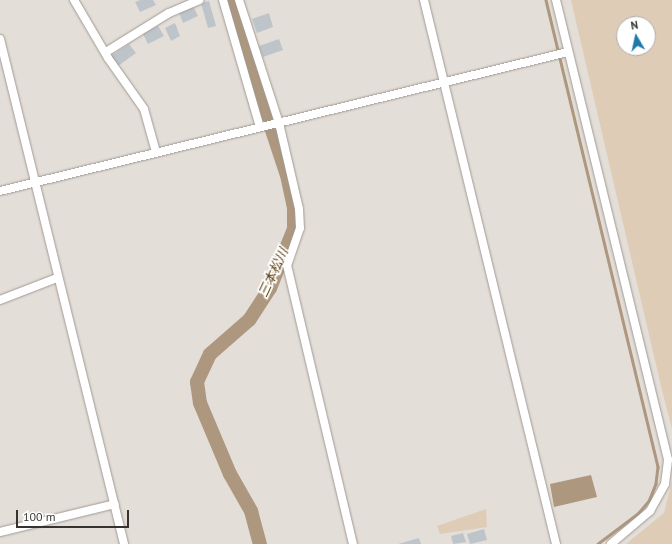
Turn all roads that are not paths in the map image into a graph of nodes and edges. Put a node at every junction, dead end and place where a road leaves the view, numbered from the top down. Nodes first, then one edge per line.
1 (74, 0) edge
2 (199, 0) edge
3 (223, 0) edge
4 (239, 0) edge
5 (424, 0) edge
6 (556, 0) edge
7 (0, 39) edge
8 (106, 52) junction
9 (568, 52) junction
10 (444, 83) junction
11 (279, 123) junction
12 (260, 127) junction
13 (156, 152) junction
14 (36, 182) junction
15 (0, 191) edge
16 (57, 278) junction
17 (0, 300) edge
18 (115, 504) junction
19 (0, 532) edge
20 (124, 544) edge
21 (354, 544) edge
22 (556, 544) edge
23 (611, 544) edge

1 - 8 street
2 - 8 street
3 - 12 street
4 - 11 street
5 - 10 street
6 - 9 street
7 - 14 street
8 - 13 street
9 - 10 street
9 - 23 street
10 - 11 street
10 - 22 street
11 - 12 street
11 - 21 street
12 - 13 street
13 - 14 street
14 - 15 street
14 - 16 street
16 - 17 street
16 - 18 street
18 - 19 street
18 - 20 street

